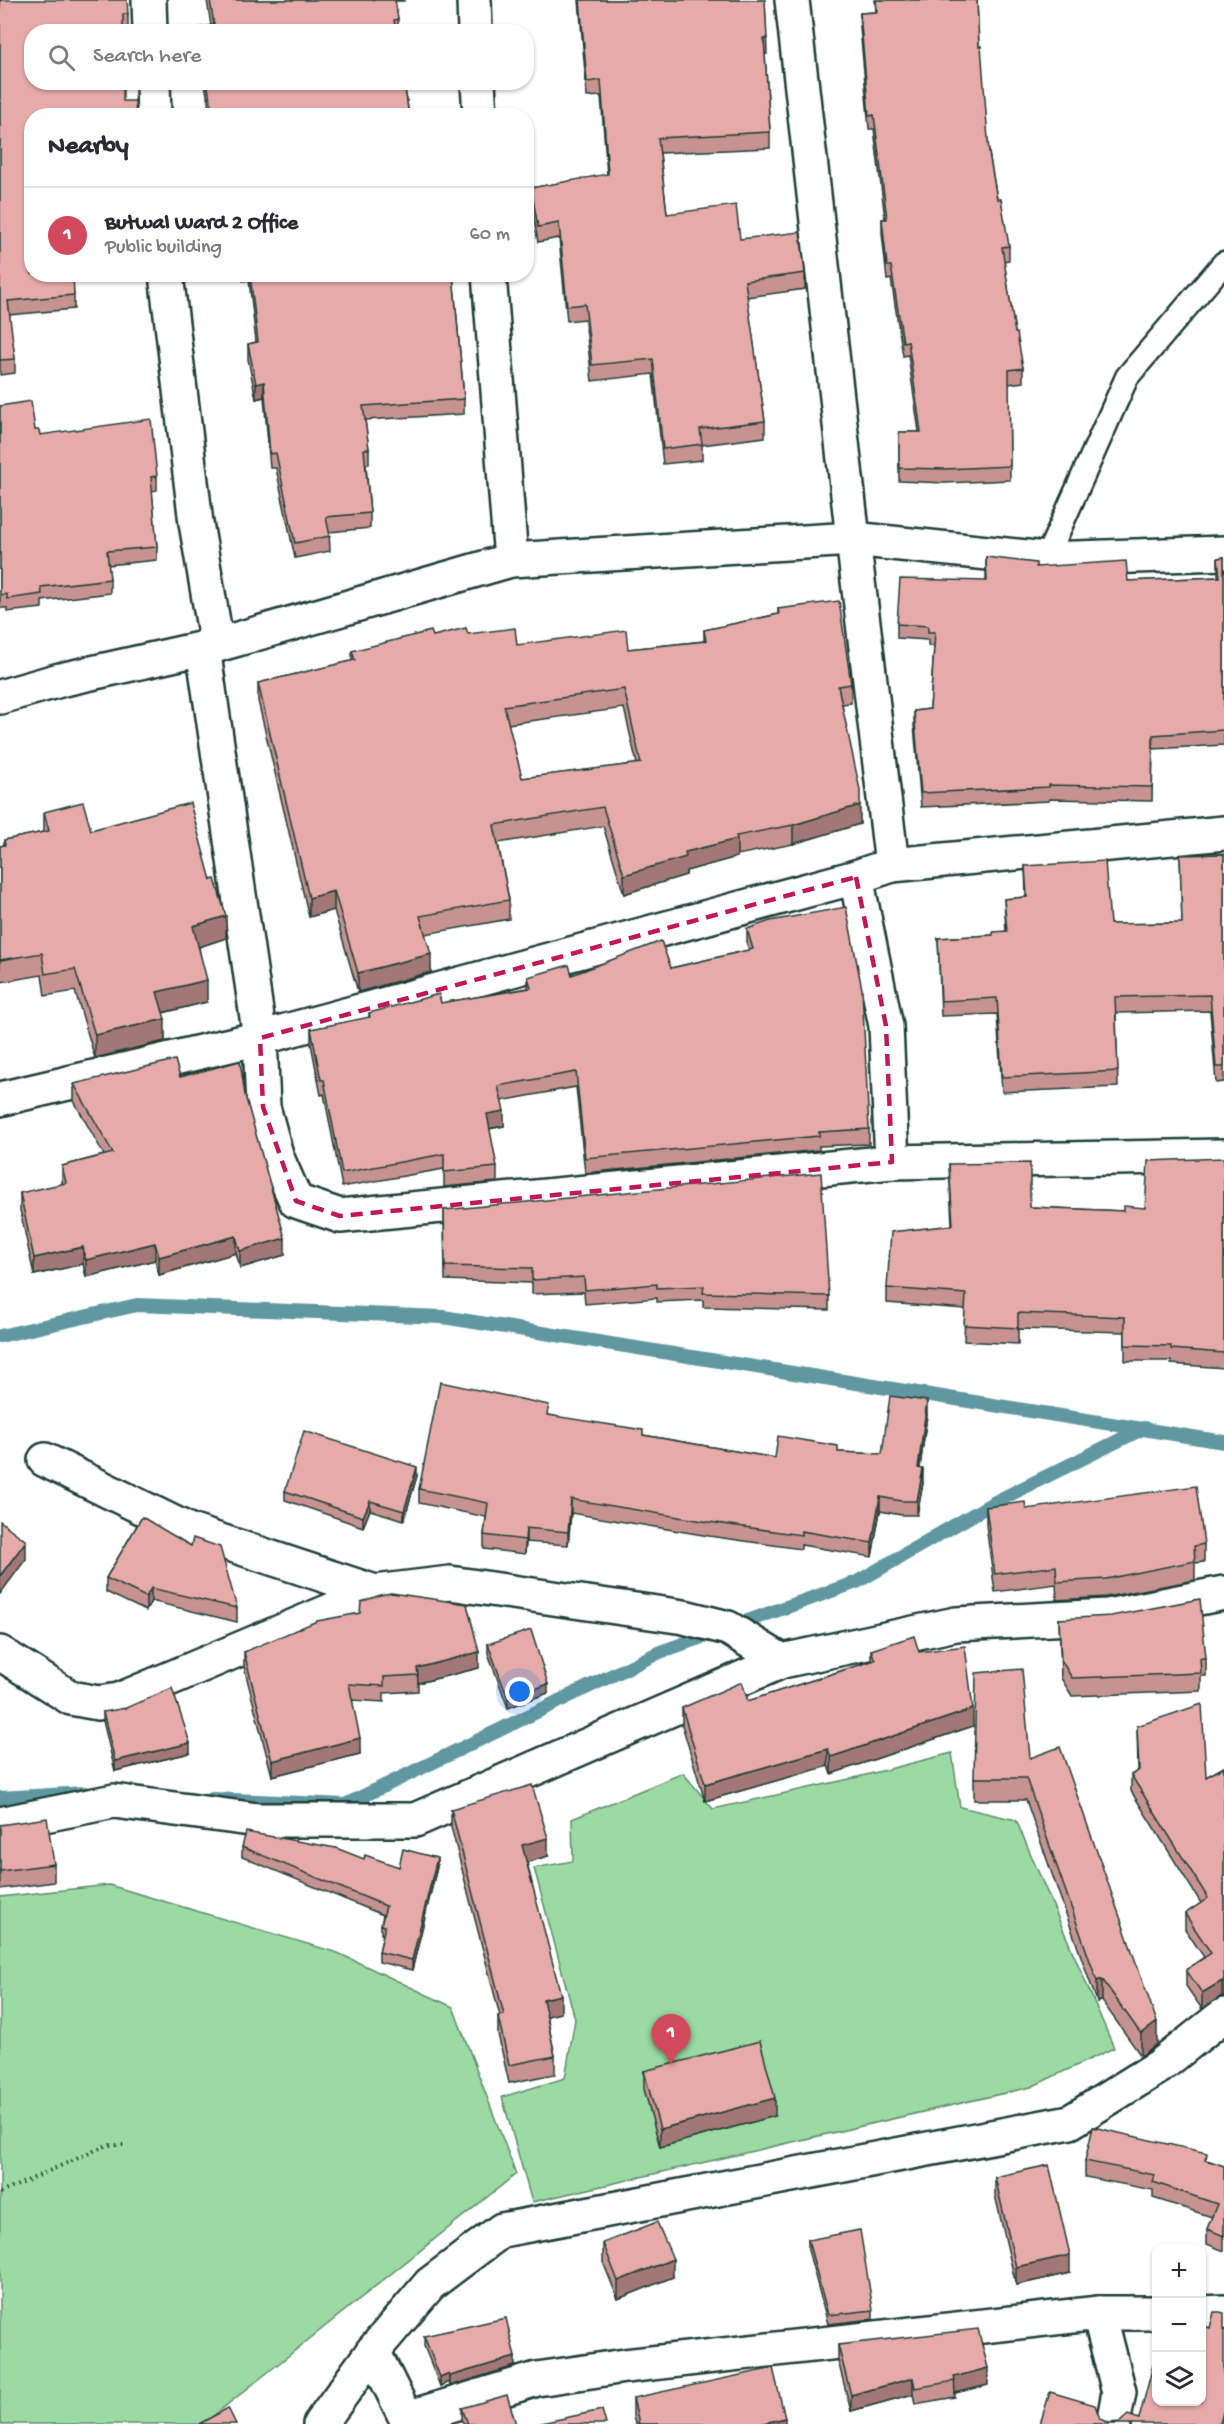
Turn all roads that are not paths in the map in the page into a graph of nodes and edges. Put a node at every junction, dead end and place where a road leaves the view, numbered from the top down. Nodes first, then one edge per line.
1 (149, 0) edge
2 (474, 0) edge
3 (792, 0) edge
4 (150, 24) edge
5 (475, 24) edge
6 (153, 90) edge
7 (478, 90) edge
8 (154, 108) edge
9 (480, 108) edge
10 (1224, 263) edge
11 (167, 282) edge
12 (490, 282) edge
13 (853, 539) junction
14 (1224, 553) edge
15 (1046, 559) junction
16 (511, 560) junction
17 (210, 647) junction
18 (0, 697) edge
19 (1224, 833) edge
20 (892, 865) junction
21 (856, 877) junction
22 (260, 1038) junction
23 (0, 1099) edge
24 (1224, 1156) edge
25 (892, 1162) junction
26 (45, 1460) dead end
27 (375, 1592) junction
28 (1223, 1599) edge
29 (0, 1653) edge
30 (782, 1661) junction
31 (0, 1824) edge
32 (1224, 2015) edge
33 (1224, 2312) edge
34 (1099, 2313) junction
35 (1152, 2313) edge
36 (1206, 2313) edge
37 (373, 2350) junction
38 (408, 2421) edge
39 (320, 2424) edge
40 (1113, 2424) edge

1 - 4 street
2 - 5 street
3 - 13 street
6 - 8 street
7 - 9 street
10 - 15 lane
11 - 17 street
12 - 16 street
13 - 15 street
13 - 16 street
13 - 20 street
14 - 15 street
16 - 17 street
17 - 18 street
17 - 22 street
19 - 20 street
20 - 21 street
21 - 22 street
21 - 25 street
22 - 23 street
22 - 25 street
24 - 25 street
26 - 27 street
27 - 29 street
27 - 30 street
28 - 30 street
30 - 31 street
32 - 37 street
33 - 36 street
34 - 35 street
34 - 38 street
34 - 40 street
37 - 38 street
37 - 39 street

